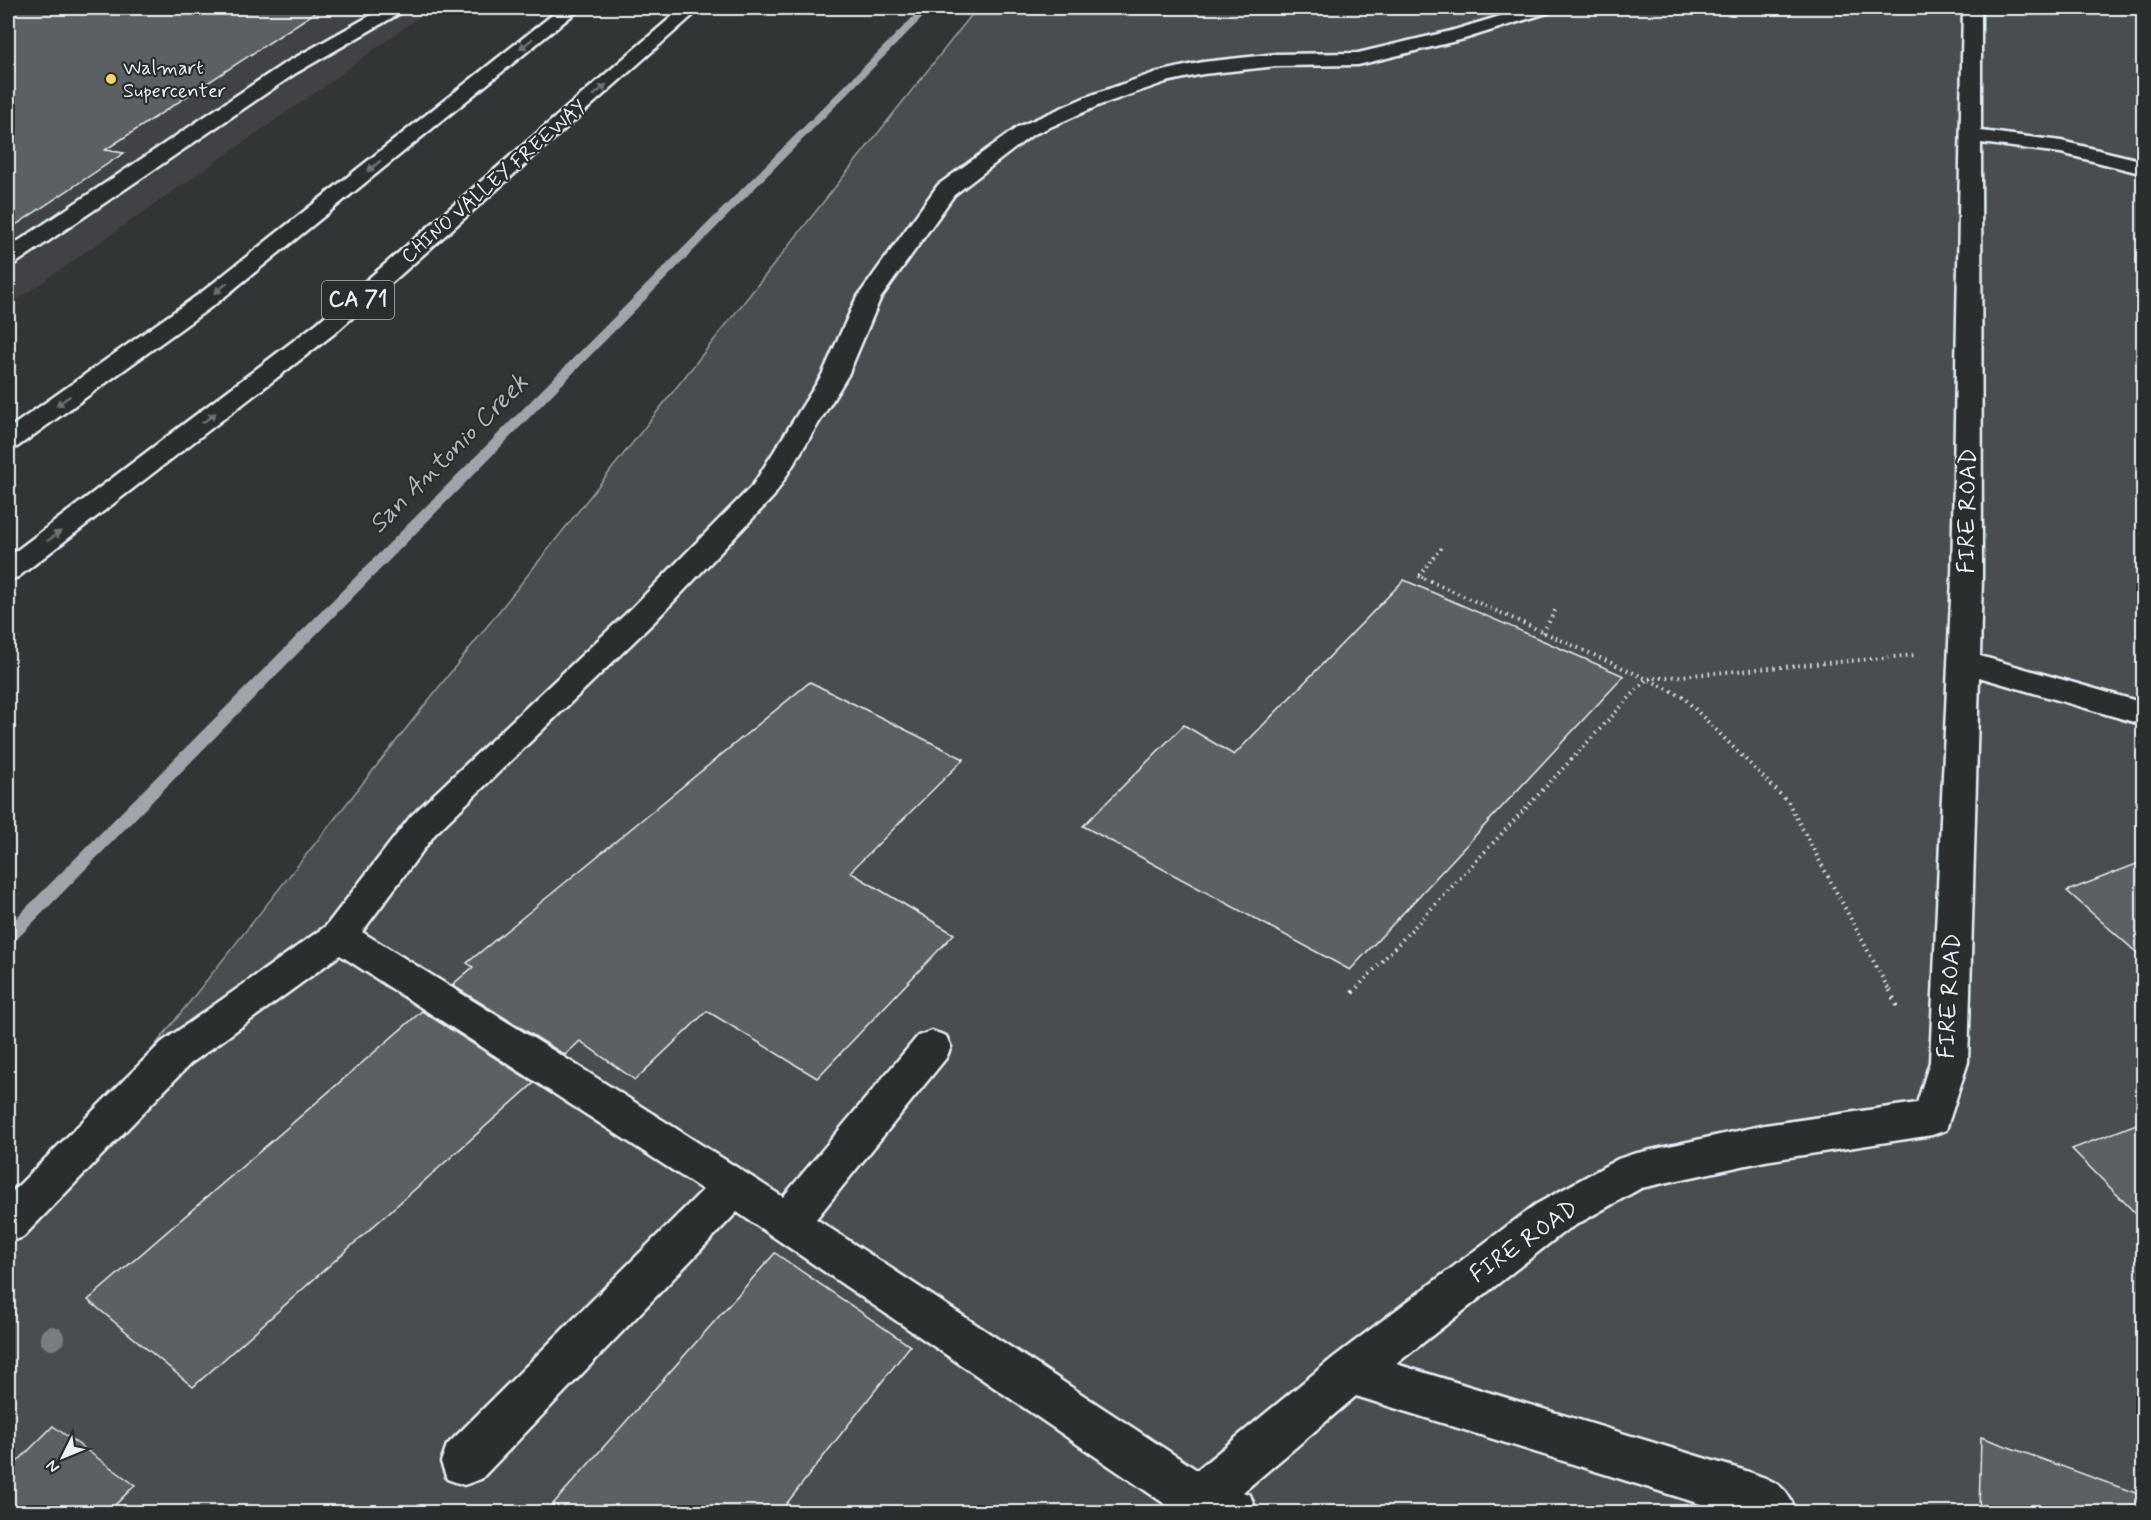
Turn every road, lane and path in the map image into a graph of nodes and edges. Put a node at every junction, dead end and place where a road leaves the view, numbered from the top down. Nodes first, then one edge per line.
1 (396, 8) edge
2 (572, 8) edge
3 (692, 8) edge
4 (1544, 8) edge
5 (1972, 8) edge
6 (1971, 136) junction
7 (2144, 168) edge
8 (8, 258) edge
9 (8, 441) edge
10 (1442, 547) dead end
11 (8, 572) edge
12 (1557, 608) dead end
13 (1544, 633) junction
14 (1964, 656) junction
15 (1647, 680) junction
16 (2144, 714) edge
17 (339, 936) junction
18 (1352, 993) dead end
19 (1901, 1012) dead end
20 (932, 1047) dead end
21 (734, 1187) junction
22 (788, 1222) junction
23 (8, 1224) edge
24 (1350, 1372) junction
25 (464, 1462) dead end
26 (1207, 1508) edge
27 (1772, 1512) edge

1 - 8 main road
2 -> 9 main road
11 -> 3 main road, CHINO VALLEY FREEWAY / CA 71
4 - 17 main road
5 - 6 main road, FIRE ROAD
6 - 7 main road
6 - 14 main road, FIRE ROAD
10 - 13 path
12 - 13 path
13 - 15 path
14 - 15 path
14 - 16 main road
14 - 24 main road, FIRE ROAD
15 - 18 path
15 - 19 path
17 - 21 main road
17 - 23 main road
20 - 22 main road
21 - 22 main road
21 - 25 main road
22 - 26 main road
24 - 26 main road, FIRE ROAD
24 - 27 main road

